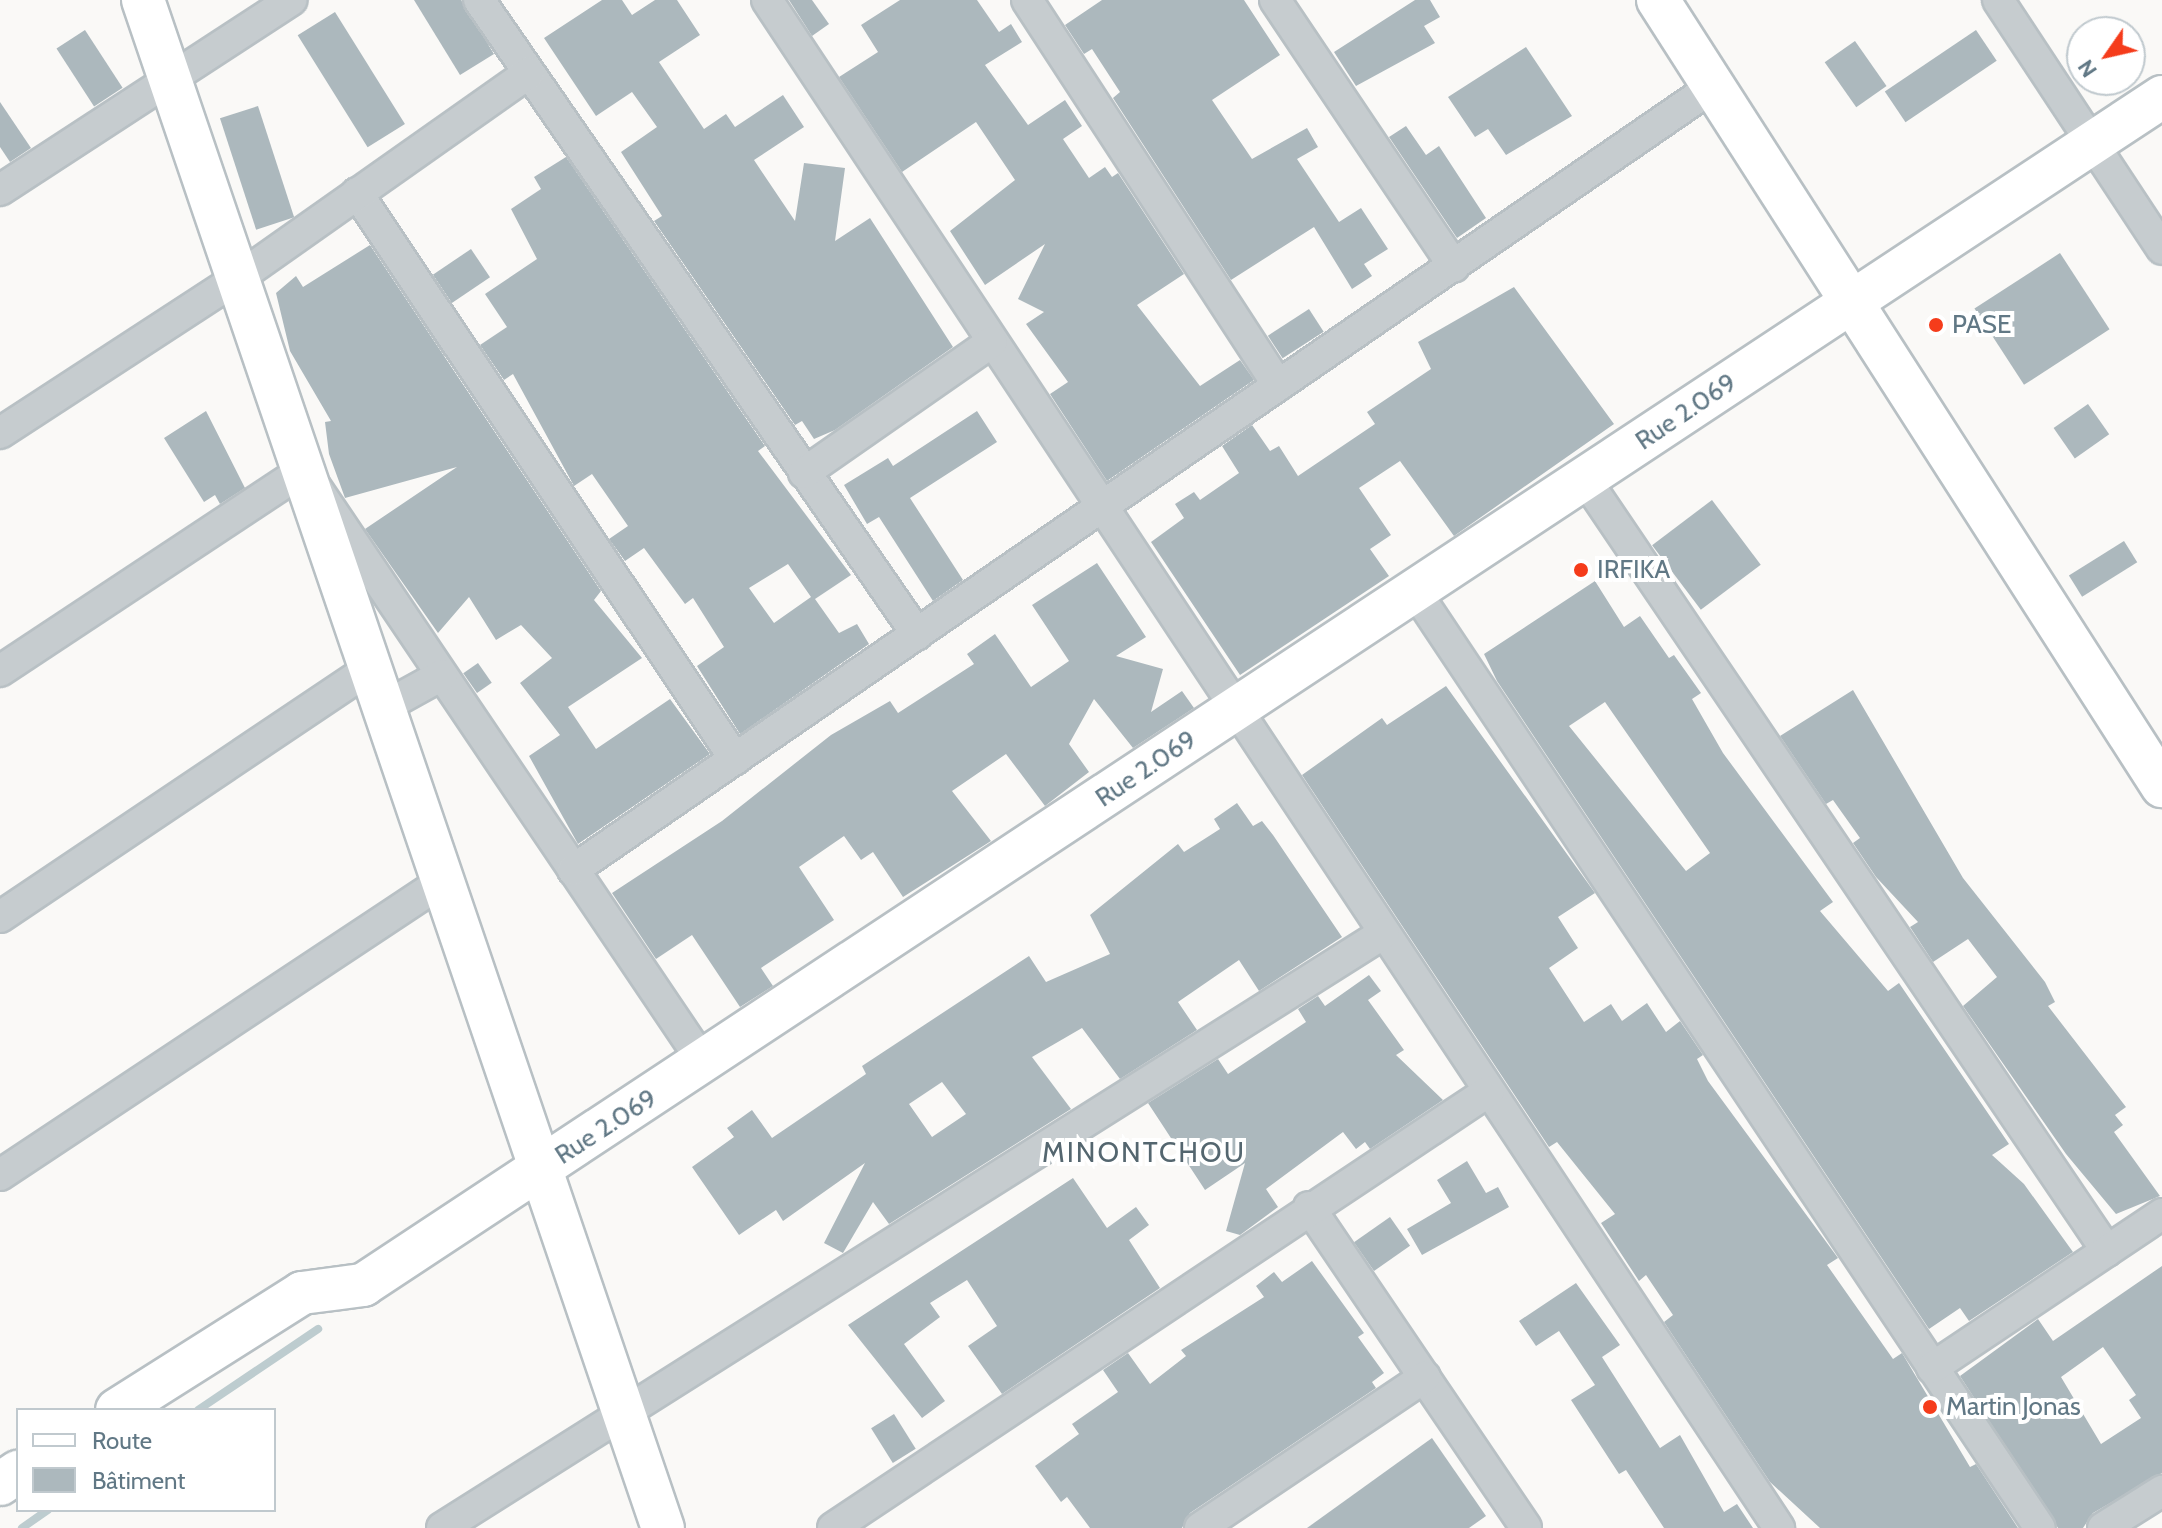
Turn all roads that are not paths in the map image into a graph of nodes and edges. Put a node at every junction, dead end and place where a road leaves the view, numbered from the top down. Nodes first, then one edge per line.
1 (143, 0) edge
2 (291, 0) edge
3 (479, 0) edge
4 (767, 0) edge
5 (1027, 0) edge
6 (1275, 0) edge
7 (1658, 0) edge
8 (1998, 0) edge
9 (529, 73) junction
10 (170, 80) junction
11 (1715, 85) junction
12 (2162, 97) edge
13 (2092, 144) junction
14 (0, 190) edge
15 (357, 193) junction
16 (2162, 249) edge
17 (1454, 266) junction
18 (238, 278) junction
19 (1856, 299) junction
20 (992, 342) junction
21 (1278, 385) junction
22 (0, 433) edge
23 (304, 470) junction
24 (804, 473) junction
25 (1585, 479) junction
26 (1102, 507) junction
27 (1415, 591) junction
28 (917, 634) junction
29 (0, 671) edge
30 (442, 675) junction
31 (377, 687) junction
32 (1236, 710) junction
33 (735, 759) junction
34 (2162, 786) edge
35 (573, 870) junction
36 (443, 881) junction
37 (0, 917) edge
38 (1384, 933) junction
39 (704, 1063) junction
40 (1489, 1091) junction
41 (541, 1170) junction
42 (0, 1175) edge
43 (1309, 1207) junction
44 (2162, 1214) edge
45 (2107, 1251) junction
46 (1932, 1368) junction
47 (1425, 1377) junction
48 (120, 1408) edge
49 (622, 1409) junction
50 (2162, 1491) edge
51 (442, 1528) edge
52 (663, 1528) edge
53 (833, 1528) edge
54 (1200, 1528) edge
55 (1526, 1528) edge
56 (1779, 1528) edge
57 (2040, 1528) edge
58 (2103, 1528) edge

1 - 10 street
2 - 10 street
3 - 9 street
4 - 20 street
5 - 21 street
6 - 17 street
7 - 11 street
8 - 13 street
9 - 15 street
9 - 24 street
10 - 14 street
10 - 18 street
11 - 17 street
11 - 19 street
12 - 13 street, Rue 2.069
13 - 16 street
13 - 19 street, Rue 2.069
15 - 18 street
15 - 33 street
17 - 21 street
18 - 22 street
18 - 23 street
19 - 25 street, Rue 2.069
19 - 34 street
20 - 24 street
20 - 26 street
21 - 26 street
23 - 29 street
23 - 30 street
23 - 31 street
24 - 28 street
25 - 27 street, Rue 2.069
25 - 45 street
26 - 28 street
26 - 32 street
27 - 32 street, Rue 2.069
27 - 46 street
28 - 33 street
30 - 31 street
30 - 35 street
31 - 36 street
31 - 37 street
32 - 38 street
32 - 39 street, Rue 2.069
33 - 35 street
35 - 39 street
36 - 41 street
36 - 42 street
38 - 40 street
38 - 49 street
39 - 41 street, Rue 2.069
40 - 43 street
40 - 56 street
41 - 48 street, Rue 2.069
41 - 49 street
43 - 47 street
43 - 53 street
44 - 45 street
45 - 46 street
46 - 57 street
47 - 54 street
47 - 55 street
49 - 51 street
49 - 52 street
50 - 58 street

